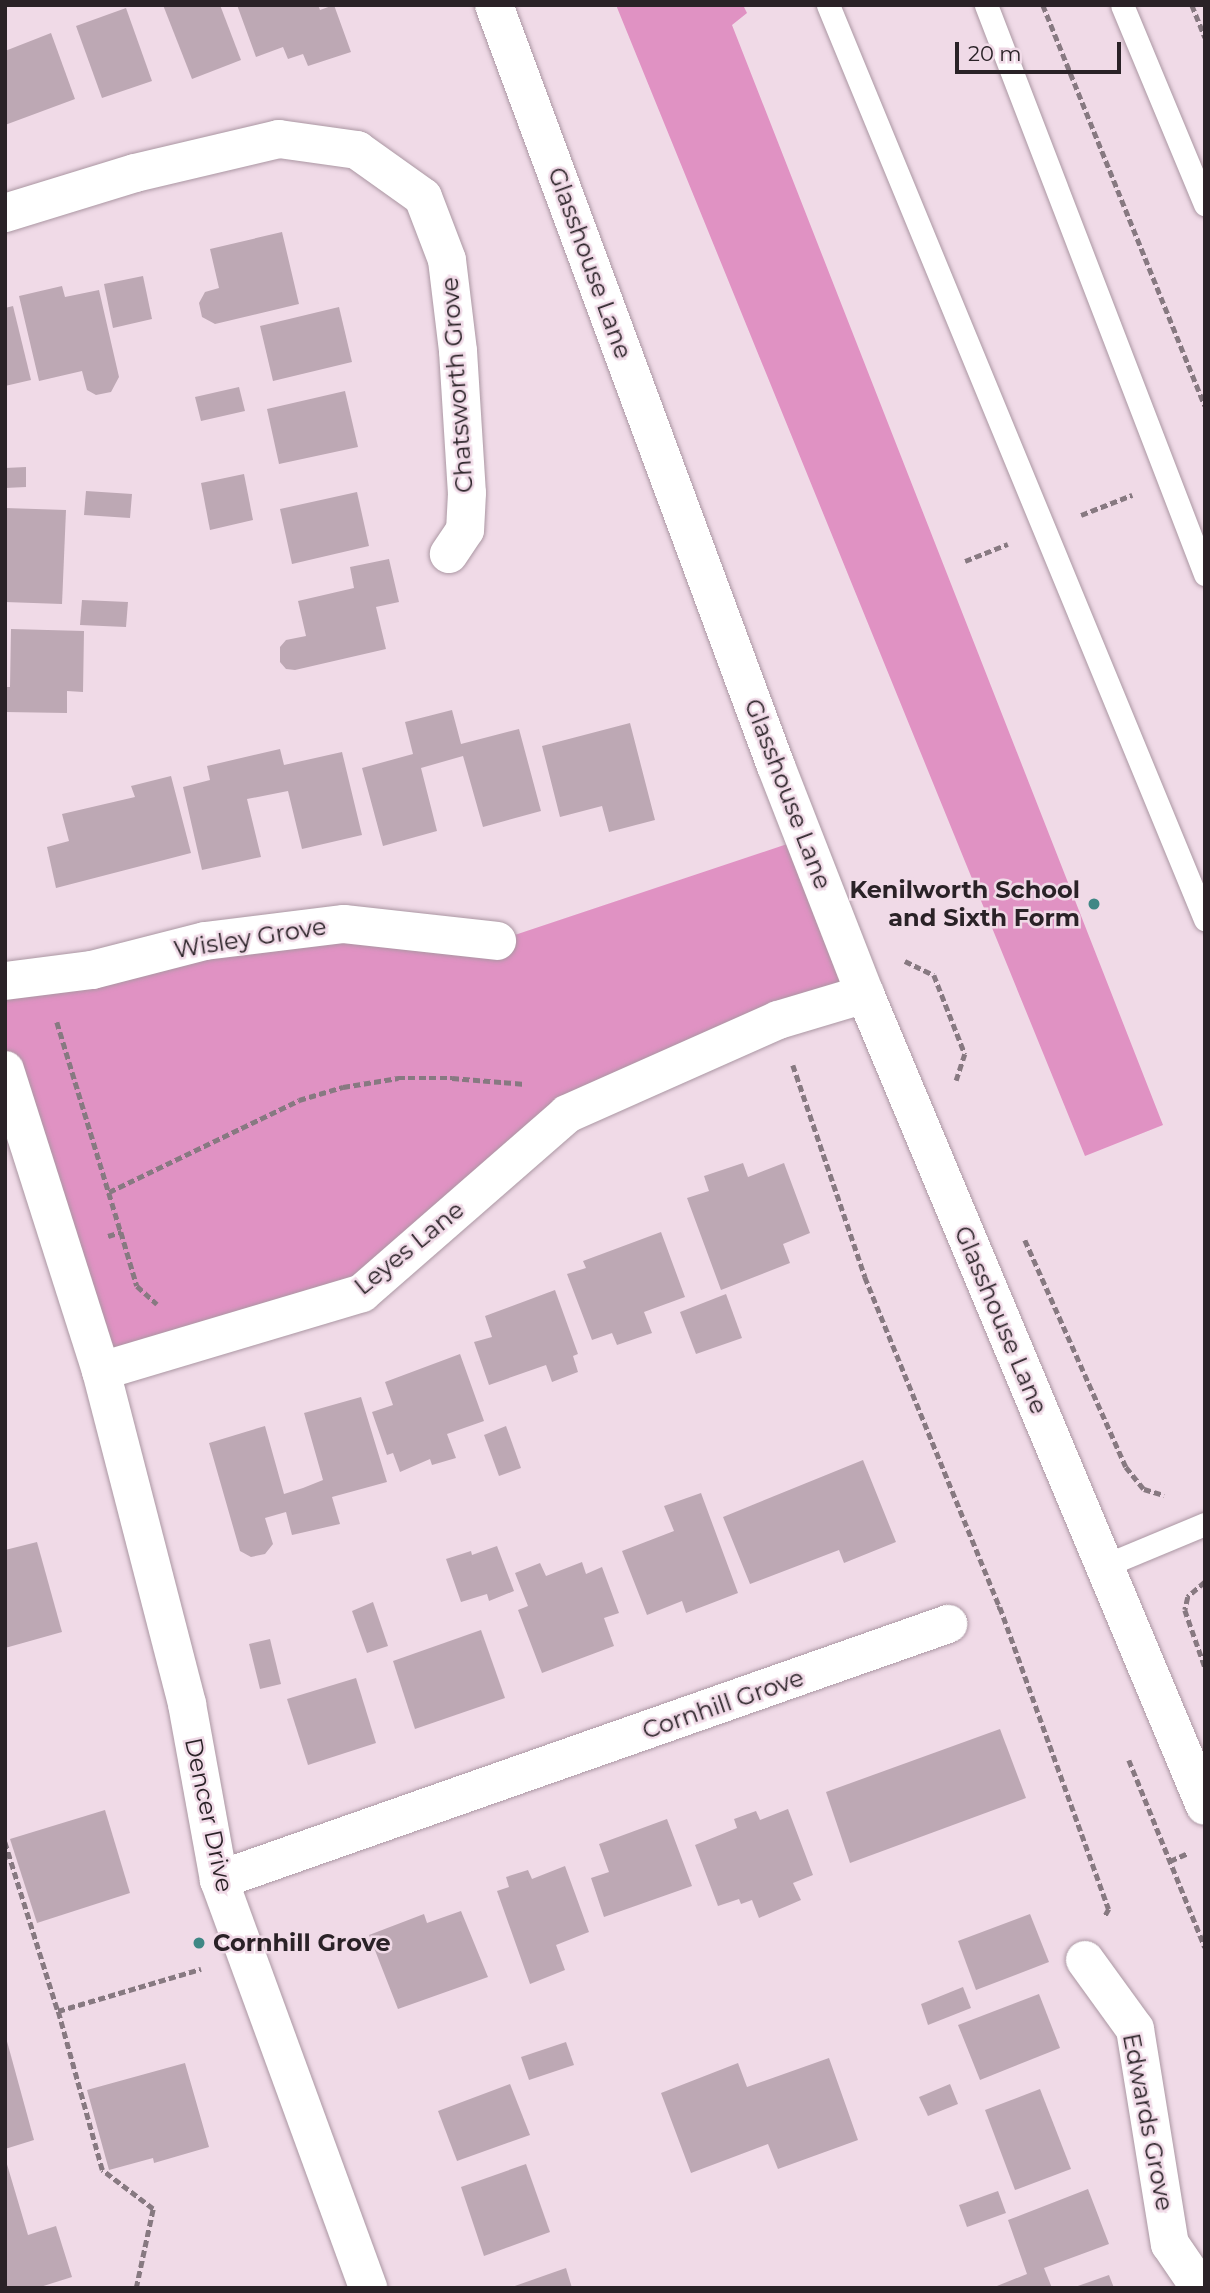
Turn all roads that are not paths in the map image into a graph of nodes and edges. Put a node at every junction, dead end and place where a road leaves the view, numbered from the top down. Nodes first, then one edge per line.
1 (494, 5) edge
2 (828, 5) edge
3 (986, 5) edge
4 (1122, 5) edge
5 (1205, 204) edge
6 (5, 213) edge
7 (449, 554) dead end
8 (1205, 574) edge
9 (1205, 919) edge
10 (497, 941) dead end
11 (5, 981) edge
12 (865, 994) junction
13 (5, 1070) edge
14 (15, 1127) edge
15 (101, 1371) junction
16 (1205, 1524) edge
17 (1104, 1566) junction
18 (948, 1624) road end
19 (1205, 1806) edge
20 (219, 1880) junction
21 (1085, 1960) road end
22 (368, 2288) edge
23 (1200, 2288) edge

1 - 12 street, Glasshouse Lane
2 - 9 lane
3 - 8 lane
4 - 5 lane
6 - 7 street, Chatsworth Grove
10 - 11 street, Wisley Grove
12 - 15 street, Leyes Lane
12 - 17 street, Glasshouse Lane
13 - 14 street
14 - 15 street
15 - 20 street, Dencer Drive
16 - 17 lane
17 - 19 street, Glasshouse Lane
18 - 20 street, Cornhill Grove
20 - 22 street, Dencer Drive
21 - 23 street, Edwards Grove

